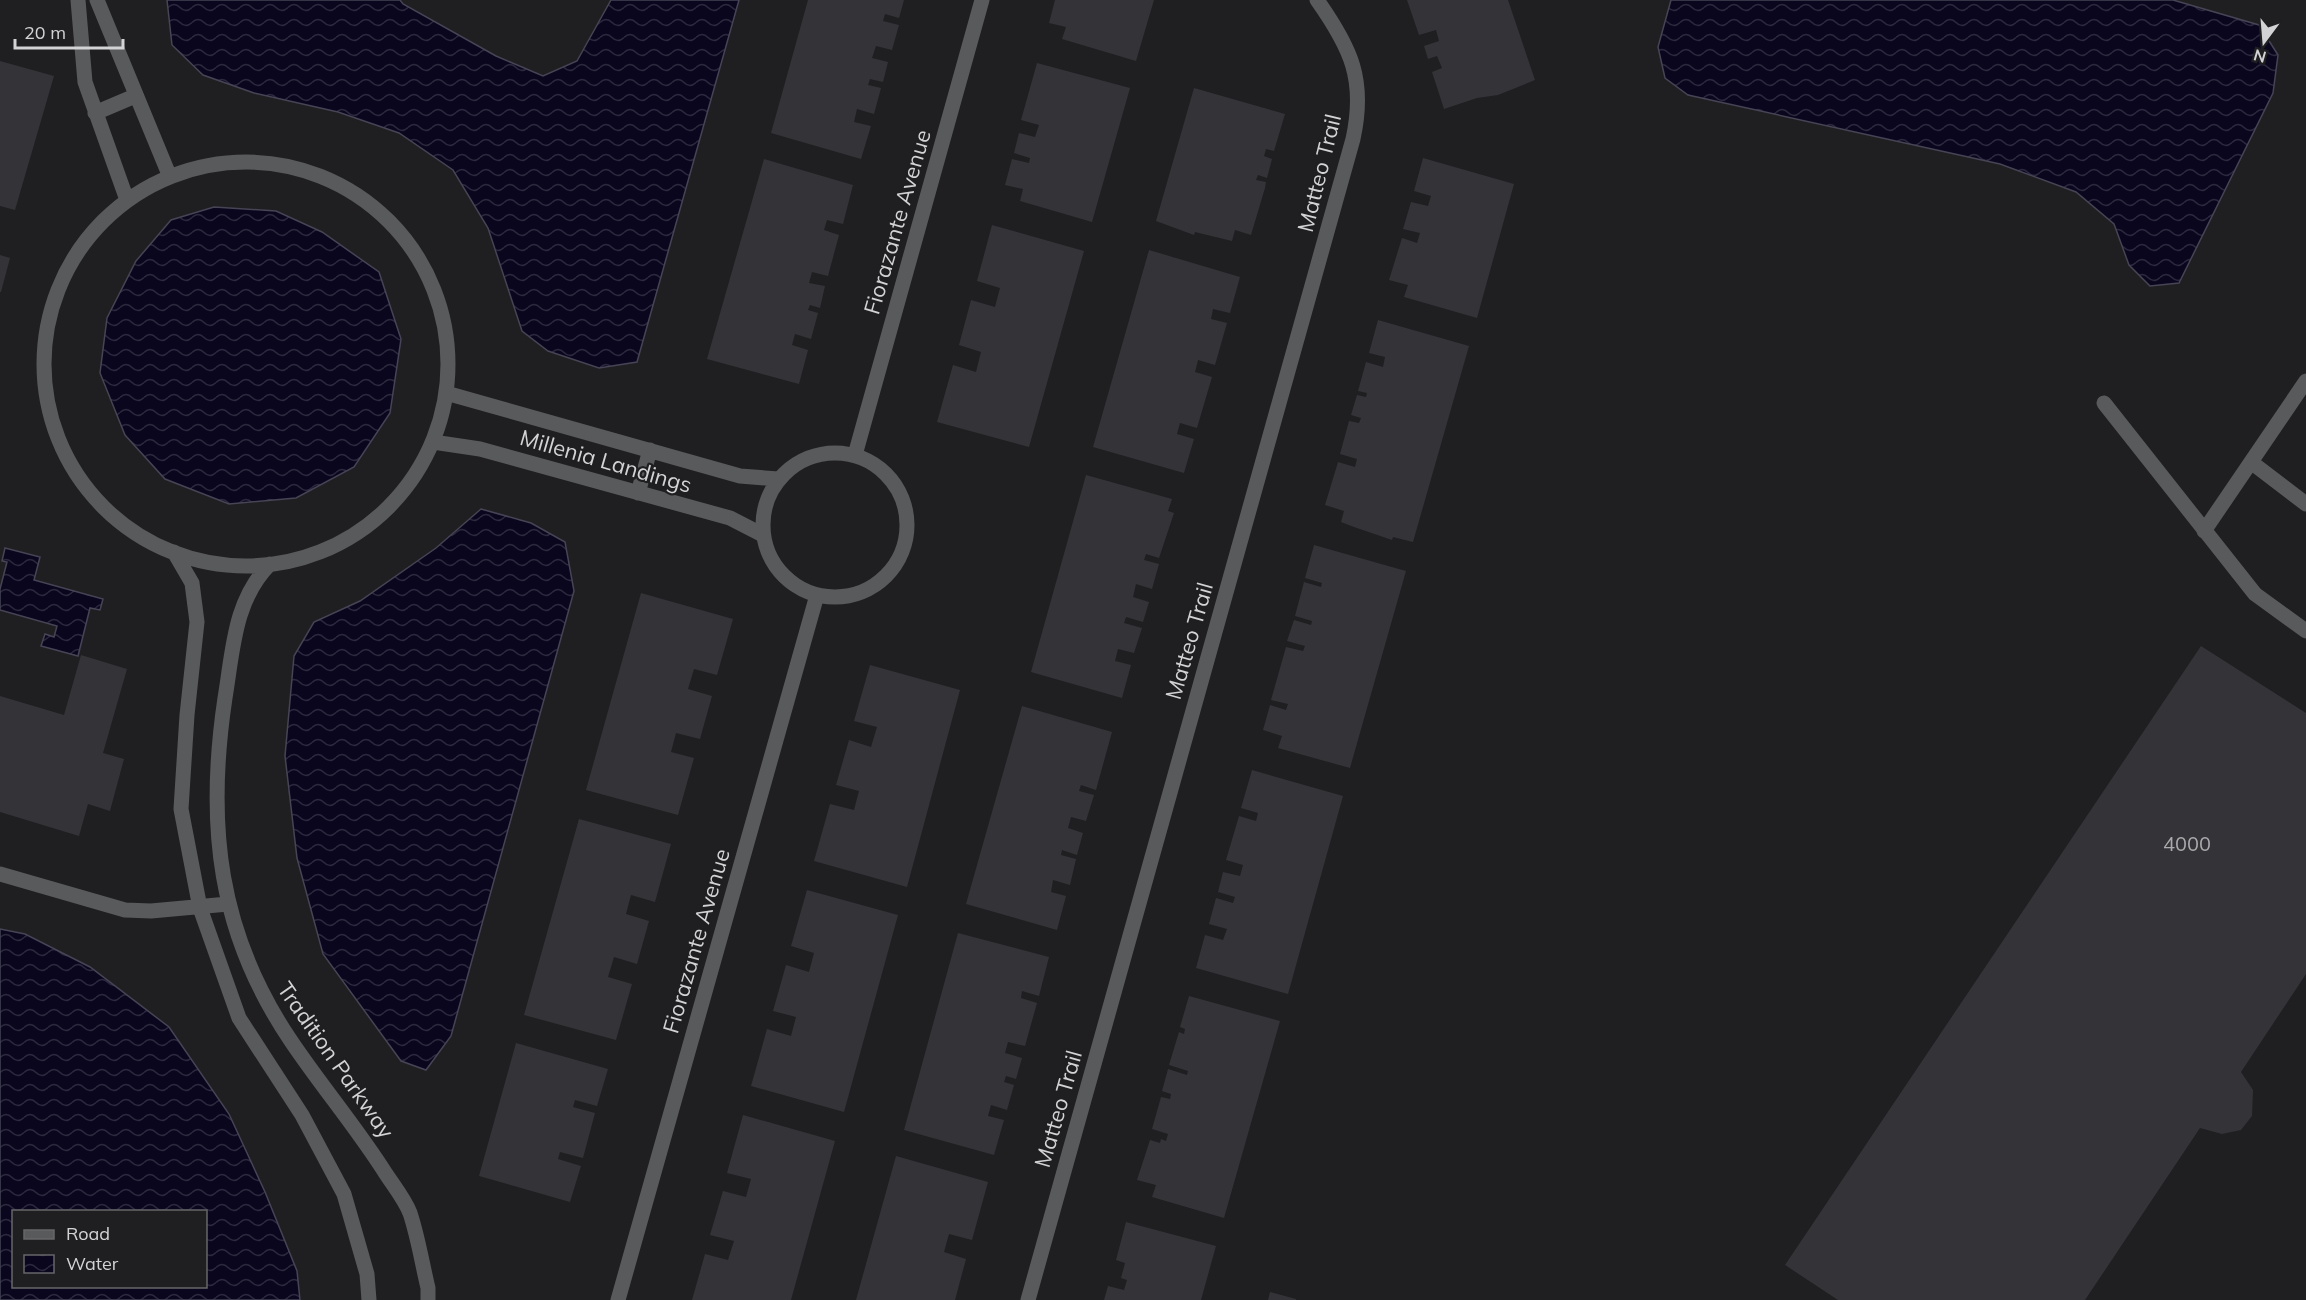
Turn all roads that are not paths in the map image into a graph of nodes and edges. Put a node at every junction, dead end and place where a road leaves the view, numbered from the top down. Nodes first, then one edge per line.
1 (78, 0) edge
2 (96, 0) edge
3 (982, 0) edge
4 (1317, 0) edge
5 (135, 96) junction
6 (94, 113) junction
7 (170, 177) junction
8 (127, 200) junction
9 (2306, 381) edge
10 (446, 393) junction
11 (2104, 403) dead end
12 (433, 442) junction
13 (650, 450) junction
14 (855, 455) junction
15 (2251, 462) junction
16 (778, 479) junction
17 (638, 493) junction
18 (2306, 504) edge
19 (2204, 531) junction
20 (763, 535) junction
21 (174, 552) junction
22 (270, 564) junction
23 (817, 595) junction
24 (2306, 632) edge
25 (0, 874) edge
26 (228, 904) junction
27 (200, 908) junction
28 (369, 1300) edge
29 (428, 1300) edge
30 (618, 1300) edge
31 (1028, 1300) edge

1 - 6 street
2 - 5 street
3 - 14 street, Fiorazante Avenue
4 - 31 street, Matteo Trail
5 - 6 street
5 - 7 street
6 - 8 street
7 - 8 street
7 - 10 street
8 - 21 street
9 - 15 street
10 - 12 street
10 - 13 street, Millenia Landings
11 - 19 street
12 - 17 street, Millenia Landings
12 - 22 street
13 - 16 street, Millenia Landings
13 - 17 street
14 - 16 street
14 - 23 street
15 - 18 street
15 - 19 street
16 - 20 street
17 - 20 street, Millenia Landings
19 - 24 street
20 - 23 street
21 - 22 street
21 - 27 street
22 - 26 street, Tradition Parkway
23 - 30 street, Fiorazante Avenue
25 - 27 street
26 - 27 street
26 - 29 street, Tradition Parkway
27 - 28 street

